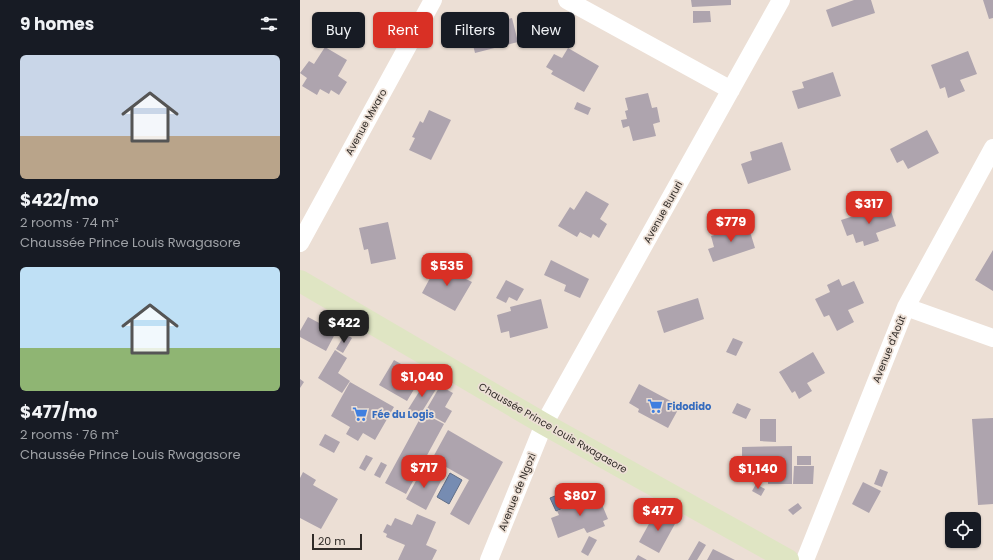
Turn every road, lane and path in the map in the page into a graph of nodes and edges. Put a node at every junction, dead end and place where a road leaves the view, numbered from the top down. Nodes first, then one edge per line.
1 (433, 0) edge
2 (567, 0) edge
3 (781, 0) edge
4 (731, 90) junction
5 (993, 148) edge
6 (300, 243) edge
7 (300, 281) edge
8 (906, 306) junction
9 (993, 338) edge
10 (544, 424) junction
11 (490, 560) edge
12 (788, 560) edge
13 (805, 560) edge

1 - 6 street, Avenue Mwaro
2 - 4 street
3 - 4 street, Avenue Bururi
4 - 10 street, Avenue Bururi
5 - 8 street, Avenue d'Août
7 - 10 street, Chaussée Prince Louis Rwagasore
8 - 9 street
8 - 13 street, Avenue d'Août
10 - 11 street, Avenue de Ngozi
10 - 12 street, Chaussée Prince Louis Rwagasore

